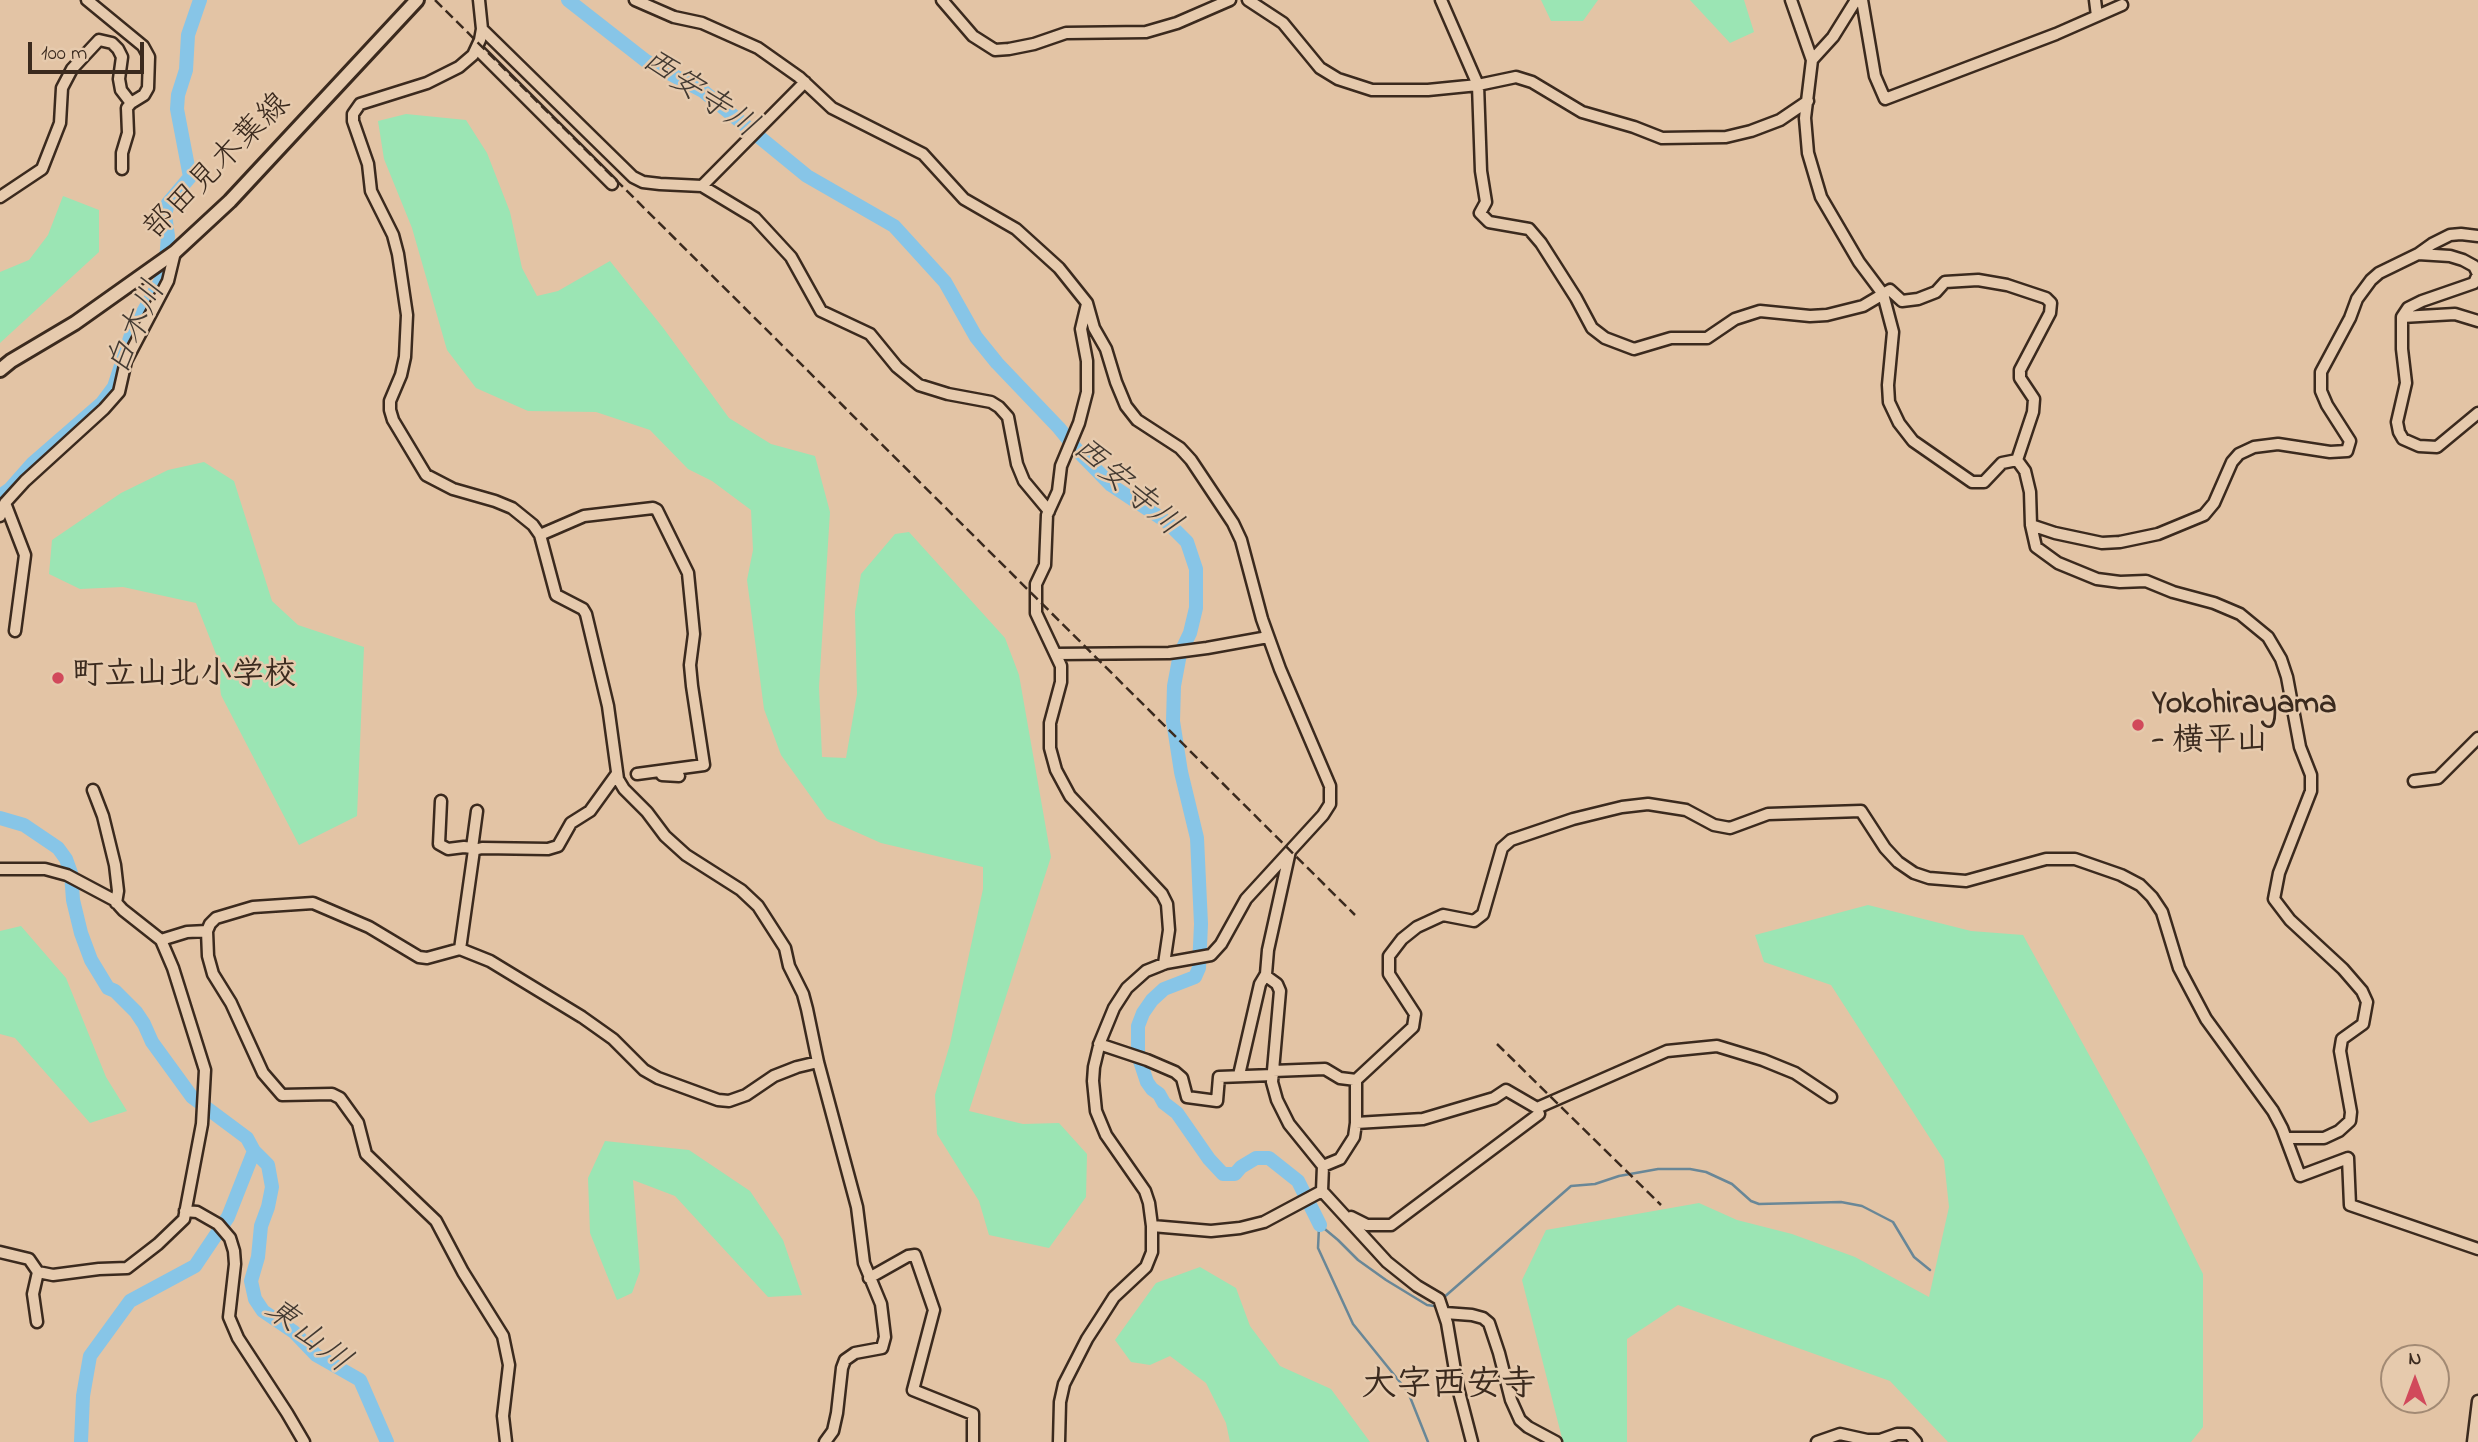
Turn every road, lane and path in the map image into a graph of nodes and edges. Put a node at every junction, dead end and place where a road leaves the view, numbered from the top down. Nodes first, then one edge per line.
1 (88, 0) edge
2 (417, 0) edge
3 (479, 0) edge
4 (635, 0) edge
5 (942, 0) edge
6 (1230, 0) edge
7 (1248, 0) edge
8 (1441, 0) edge
9 (1791, 0) edge
10 (1856, 0) edge
11 (1862, 0) edge
12 (2095, 0) edge
13 (2122, 5) dead end
14 (2097, 16) junction
15 (482, 29) junction
16 (477, 49) junction
17 (1812, 60) junction
18 (804, 82) junction
19 (1478, 85) junction
20 (1808, 101) junction
21 (131, 103) junction
22 (122, 169) dead end
23 (612, 184) dead end
24 (702, 186) junction
25 (0, 197) edge
26 (2478, 236) edge
27 (172, 254) junction
28 (2418, 254) junction
29 (1883, 294) junction
30 (1087, 303) junction
31 (2402, 317) junction
32 (2478, 320) edge
33 (0, 370) edge
34 (2478, 413) edge
35 (2017, 460) junction
36 (5, 503) junction
37 (1049, 511) junction
38 (0, 516) edge
39 (2031, 525) junction
40 (540, 535) junction
41 (15, 631) dead end
42 (1268, 637) junction
43 (1056, 654) junction
44 (2478, 738) edge
45 (617, 777) junction
46 (2413, 781) dead end
47 (93, 790) dead end
48 (441, 801) dead end
49 (477, 811) dead end
50 (473, 849) junction
51 (1290, 850) junction
52 (0, 869) edge
53 (116, 903) junction
54 (207, 931) junction
55 (161, 940) junction
56 (460, 950) junction
57 (1164, 964) junction
58 (1266, 974) junction
59 (1099, 1044) junction
60 (818, 1062) junction
61 (1273, 1073) junction
62 (1239, 1075) junction
63 (1356, 1080) junction
64 (1831, 1097) dead end
65 (1539, 1114) dead end
66 (1356, 1123) junction
67 (2287, 1138) junction
68 (1323, 1167) junction
69 (1322, 1191) junction
70 (185, 1211) junction
71 (1344, 1214) junction
72 (1152, 1226) junction
73 (2478, 1248) edge
74 (0, 1252) edge
75 (38, 1272) junction
76 (869, 1278) junction
77 (1444, 1313) junction
78 (37, 1322) dead end
79 (2478, 1401) edge
80 (303, 1442) edge
81 (506, 1442) edge
82 (825, 1442) edge
83 (973, 1442) edge
84 (1059, 1442) edge
85 (1472, 1442) edge
86 (1556, 1442) edge
87 (1817, 1442) edge
88 (1916, 1442) edge
89 (2473, 1442) edge

1 - 21 street
2 - 27 main road, 部田見木葉線
3 - 15 street
4 - 18 street
5 - 6 street
7 - 19 street
8 - 19 street
9 - 17 street
10 - 17 street
11 - 14 street
12 - 14 street
13 - 14 street
15 - 16 street
15 - 24 street
16 - 23 street
16 - 40 street
17 - 20 street
18 - 24 street
18 - 30 street
19 - 20 street
19 - 29 street
20 - 29 street
21 - 22 street
21 - 25 street
24 - 37 street
26 - 28 street
27 - 33 main road, 部田見木葉線
27 - 36 street
28 - 31 street
28 - 39 street
29 - 35 street
29 - 35 street
30 - 37 street
30 - 42 street
31 - 32 street
31 - 34 street
35 - 39 street
36 - 38 street
36 - 41 street
37 - 43 street
39 - 67 street
40 - 45 street
40 - 45 street
42 - 43 street
42 - 51 street
43 - 57 street
44 - 46 street
45 - 50 street
45 - 60 street
47 - 53 street
48 - 50 street
49 - 50 street
50 - 56 street
51 - 57 street
51 - 58 street
52 - 53 street
53 - 55 street
54 - 55 street
54 - 56 street
54 - 81 street
55 - 70 street
56 - 60 street
57 - 59 street
58 - 61 street
58 - 62 street
59 - 62 street
59 - 72 street
60 - 76 street
61 - 62 street
61 - 63 street
61 - 68 street
63 - 66 street
63 - 67 street
64 - 66 street
65 - 71 street
66 - 68 street
67 - 73 street
68 - 69 street
69 - 71 street
69 - 72 street
70 - 75 street
70 - 80 street
71 - 77 street
72 - 84 street
74 - 75 street
75 - 78 street
76 - 82 street
76 - 83 street
77 - 85 street
77 - 86 street
79 - 89 street
87 - 88 street

